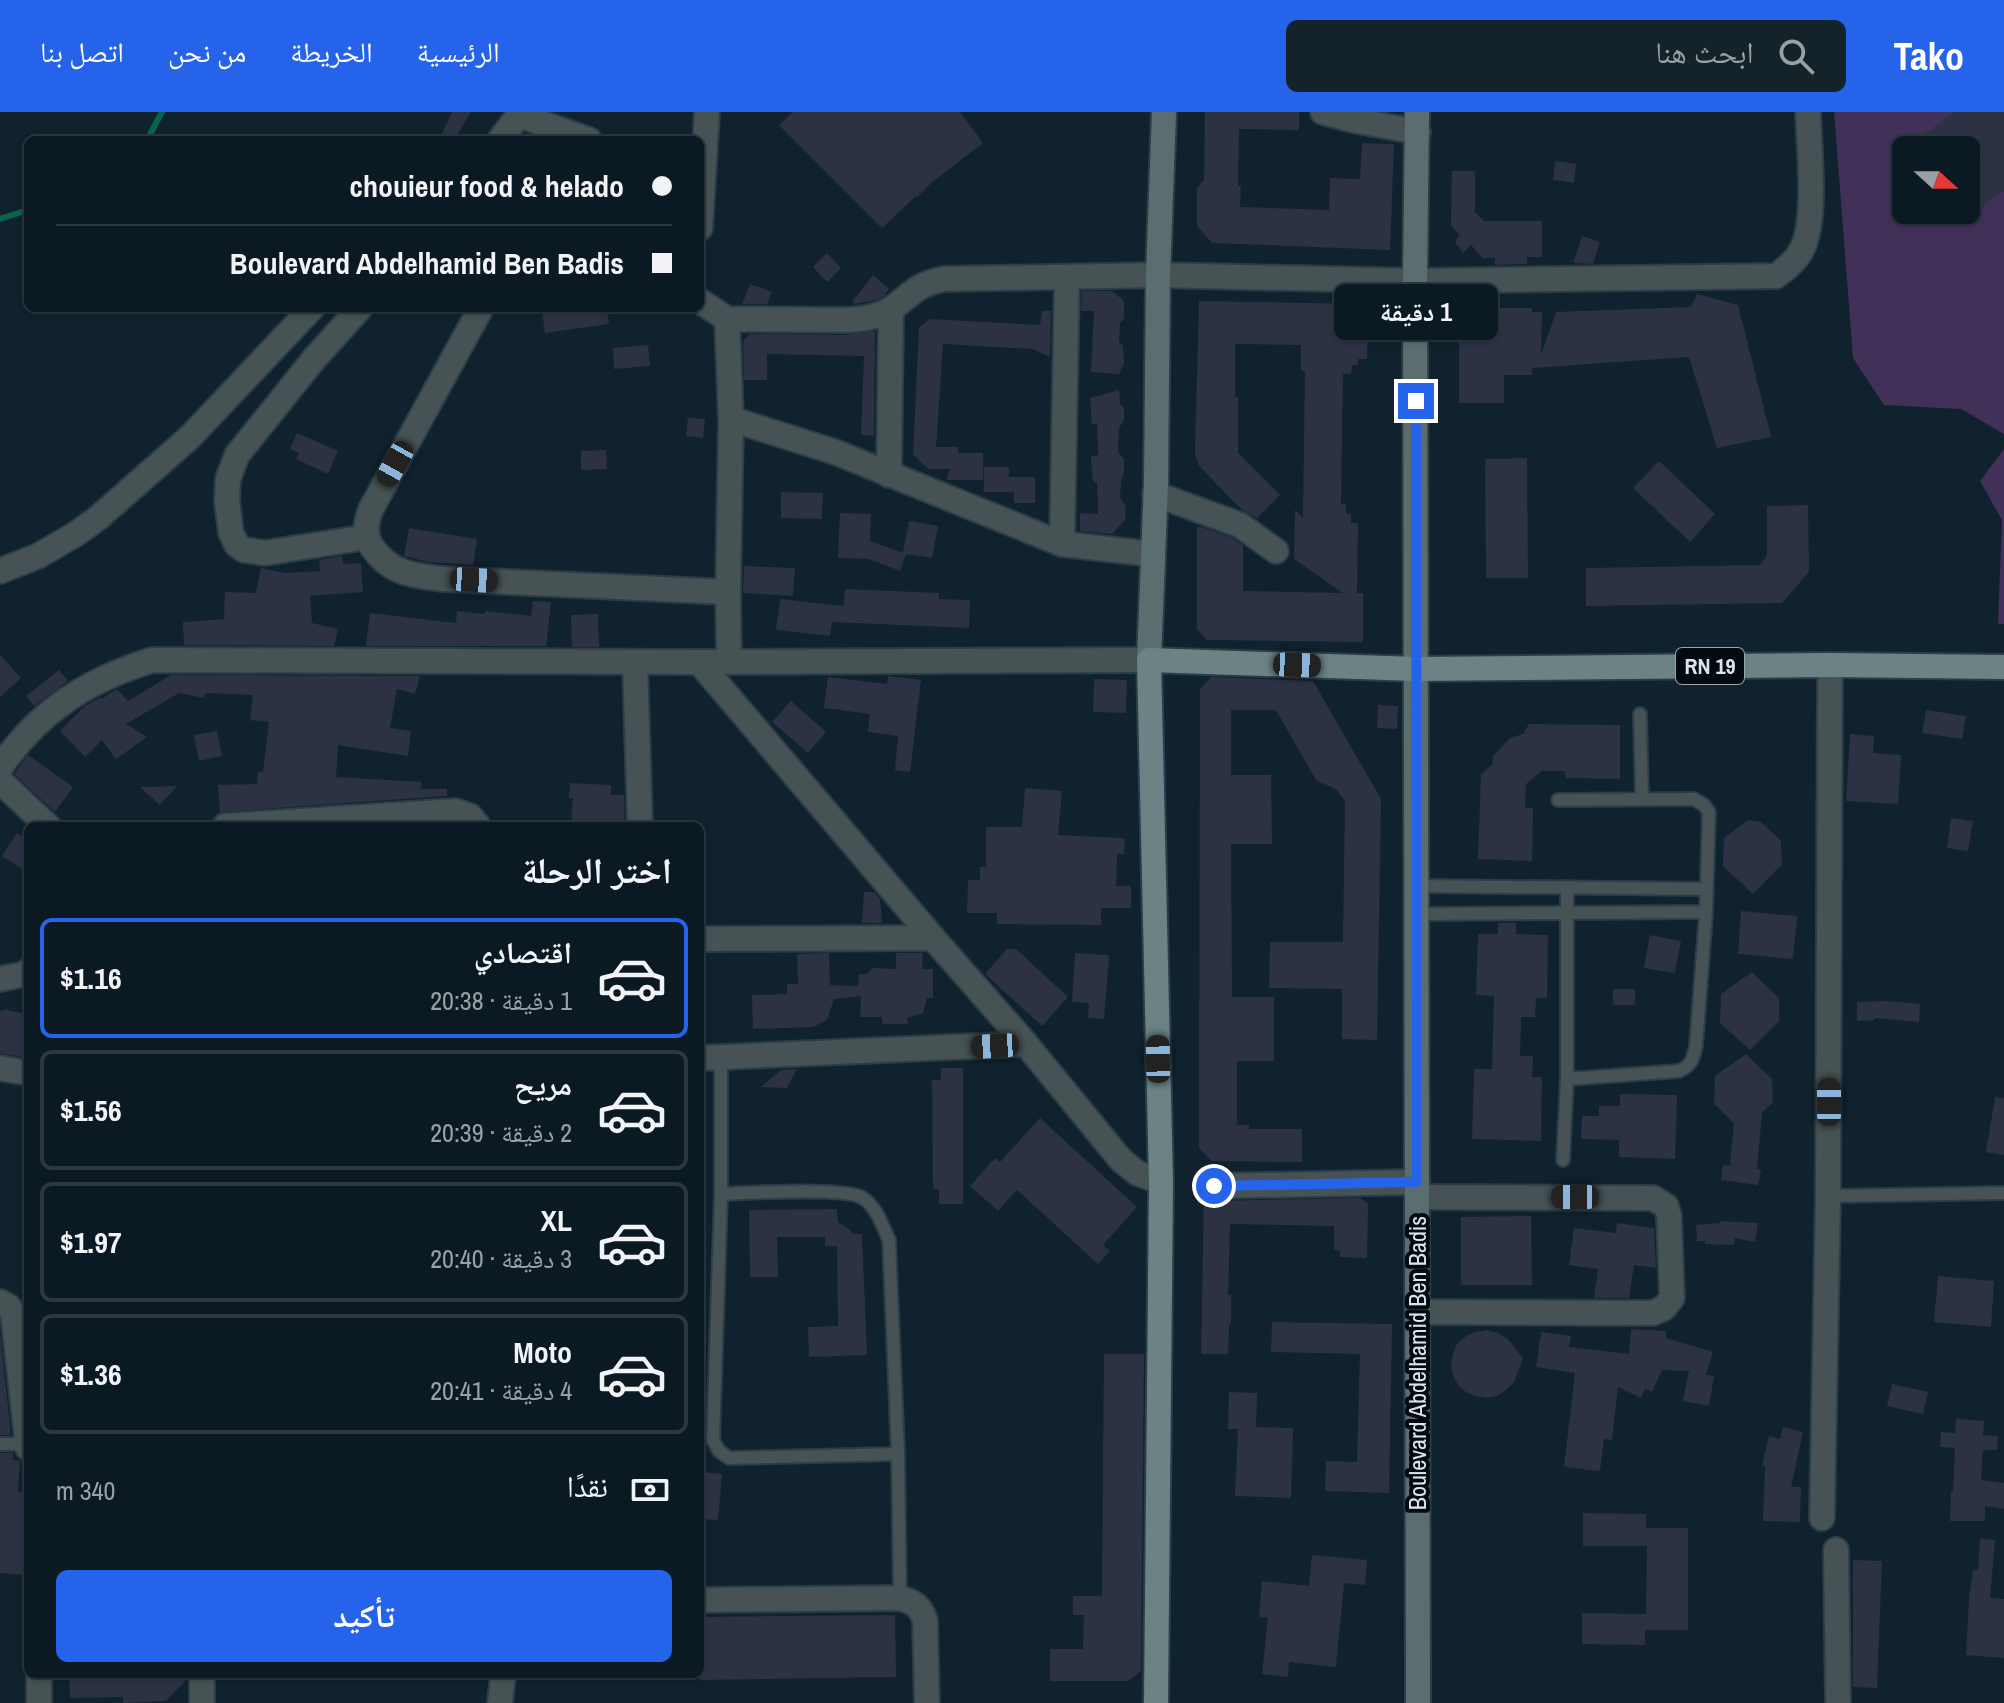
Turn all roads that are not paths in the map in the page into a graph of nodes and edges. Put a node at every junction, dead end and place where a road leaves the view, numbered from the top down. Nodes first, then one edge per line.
1 (707, 112) edge
2 (1164, 112) edge
3 (1323, 112) edge
4 (1808, 112) edge
5 (520, 113) edge
6 (1418, 122) edge
7 (503, 136) edge
8 (579, 136) edge
9 (704, 146) edge
10 (1158, 275) junction
11 (1067, 277) junction
12 (1415, 281) junction
13 (704, 304) edge
14 (891, 309) junction
15 (308, 312) edge
16 (356, 312) edge
17 (479, 312) edge
18 (727, 319) junction
19 (731, 419) junction
20 (889, 475) junction
21 (1155, 494) junction
22 (367, 537) junction
23 (1062, 544) junction
24 (1276, 551) dead end
25 (1152, 554) junction
26 (0, 571) edge
27 (728, 592) junction
28 (1149, 660) junction
29 (635, 662) junction
30 (699, 662) junction
31 (729, 662) junction
32 (1830, 665) junction
33 (2004, 667) edge
34 (1416, 669) junction
35 (1640, 714) dead end
36 (0, 768) edge
37 (0, 781) edge
38 (1642, 799) junction
39 (1558, 800) dead end
40 (44, 822) edge
41 (286, 822) edge
42 (475, 822) edge
43 (640, 822) edge
44 (1417, 886) junction
45 (1567, 887) junction
46 (1706, 889) junction
47 (1567, 912) junction
48 (1706, 912) junction
49 (1416, 914) junction
50 (933, 938) junction
51 (704, 939) edge
52 (24, 974) edge
53 (0, 979) edge
54 (1026, 1044) junction
55 (710, 1058) edge
56 (0, 1068) edge
57 (24, 1072) edge
58 (1567, 1079) junction
59 (1563, 1160) dead end
60 (1161, 1182) junction
61 (1214, 1186) dead end
62 (1417, 1190) junction
63 (2004, 1193) edge
64 (721, 1194) junction
65 (1828, 1196) junction
66 (0, 1302) edge
67 (1418, 1312) junction
68 (24, 1411) edge
69 (0, 1444) edge
70 (24, 1446) edge
71 (898, 1454) junction
72 (1822, 1518) dead end
73 (1836, 1550) dead end
74 (900, 1598) junction
75 (704, 1600) edge
76 (39, 1678) edge
77 (202, 1678) edge
78 (503, 1678) edge
79 (39, 1703) edge
80 (202, 1703) edge
81 (500, 1703) edge
82 (927, 1703) edge
83 (1156, 1703) edge
84 (1418, 1703) edge
85 (1838, 1703) edge

1 - 9 street
2 - 10 main road
3 - 6 street
4 - 12 street
5 - 7 street
5 - 8 street
6 - 12 main road, Boulevard Abdelhamid Ben Badis
10 - 11 street
10 - 12 street
10 - 21 main road
11 - 14 street
11 - 23 street
12 - 34 main road, Boulevard Abdelhamid Ben Badis
13 - 18 street
14 - 18 street
14 - 20 street
15 - 26 street
16 - 22 street
17 - 22 street
18 - 19 street
19 - 20 street
19 - 27 street
20 - 23 street
21 - 24 street
21 - 25 main road
22 - 27 street
23 - 25 street
25 - 28 main road
27 - 31 street
28 - 31 street
28 - 34 main road, RN 19
28 - 60 main road
29 - 30 street
29 - 36 street
29 - 43 street
30 - 31 street
30 - 50 street
32 - 33 main road, RN 19
32 - 34 main road, RN 19
32 - 65 street
34 - 44 main road, Boulevard Abdelhamid Ben Badis
35 - 38 lane
37 - 40 street
38 - 39 lane
38 - 46 lane
41 - 42 street
44 - 45 lane
44 - 49 main road, Boulevard Abdelhamid Ben Badis
45 - 46 lane
45 - 47 lane
46 - 48 lane
47 - 48 lane
47 - 49 lane
47 - 58 lane
48 - 58 lane
49 - 62 main road, Boulevard Abdelhamid Ben Badis
50 - 51 street
50 - 54 street
52 - 53 street
54 - 55 street
54 - 60 street
55 - 64 lane
56 - 57 street
58 - 59 lane
60 - 83 main road
61 - 62 street
62 - 67 main road, Boulevard Abdelhamid Ben Badis
62 - 67 street
63 - 65 lane
64 - 71 lane
64 - 71 lane
65 - 72 street
66 - 68 street
67 - 84 main road, Boulevard Abdelhamid Ben Badis
69 - 70 lane
71 - 74 lane
73 - 85 street
74 - 75 street
74 - 82 street
76 - 79 street
77 - 80 street
78 - 81 street

